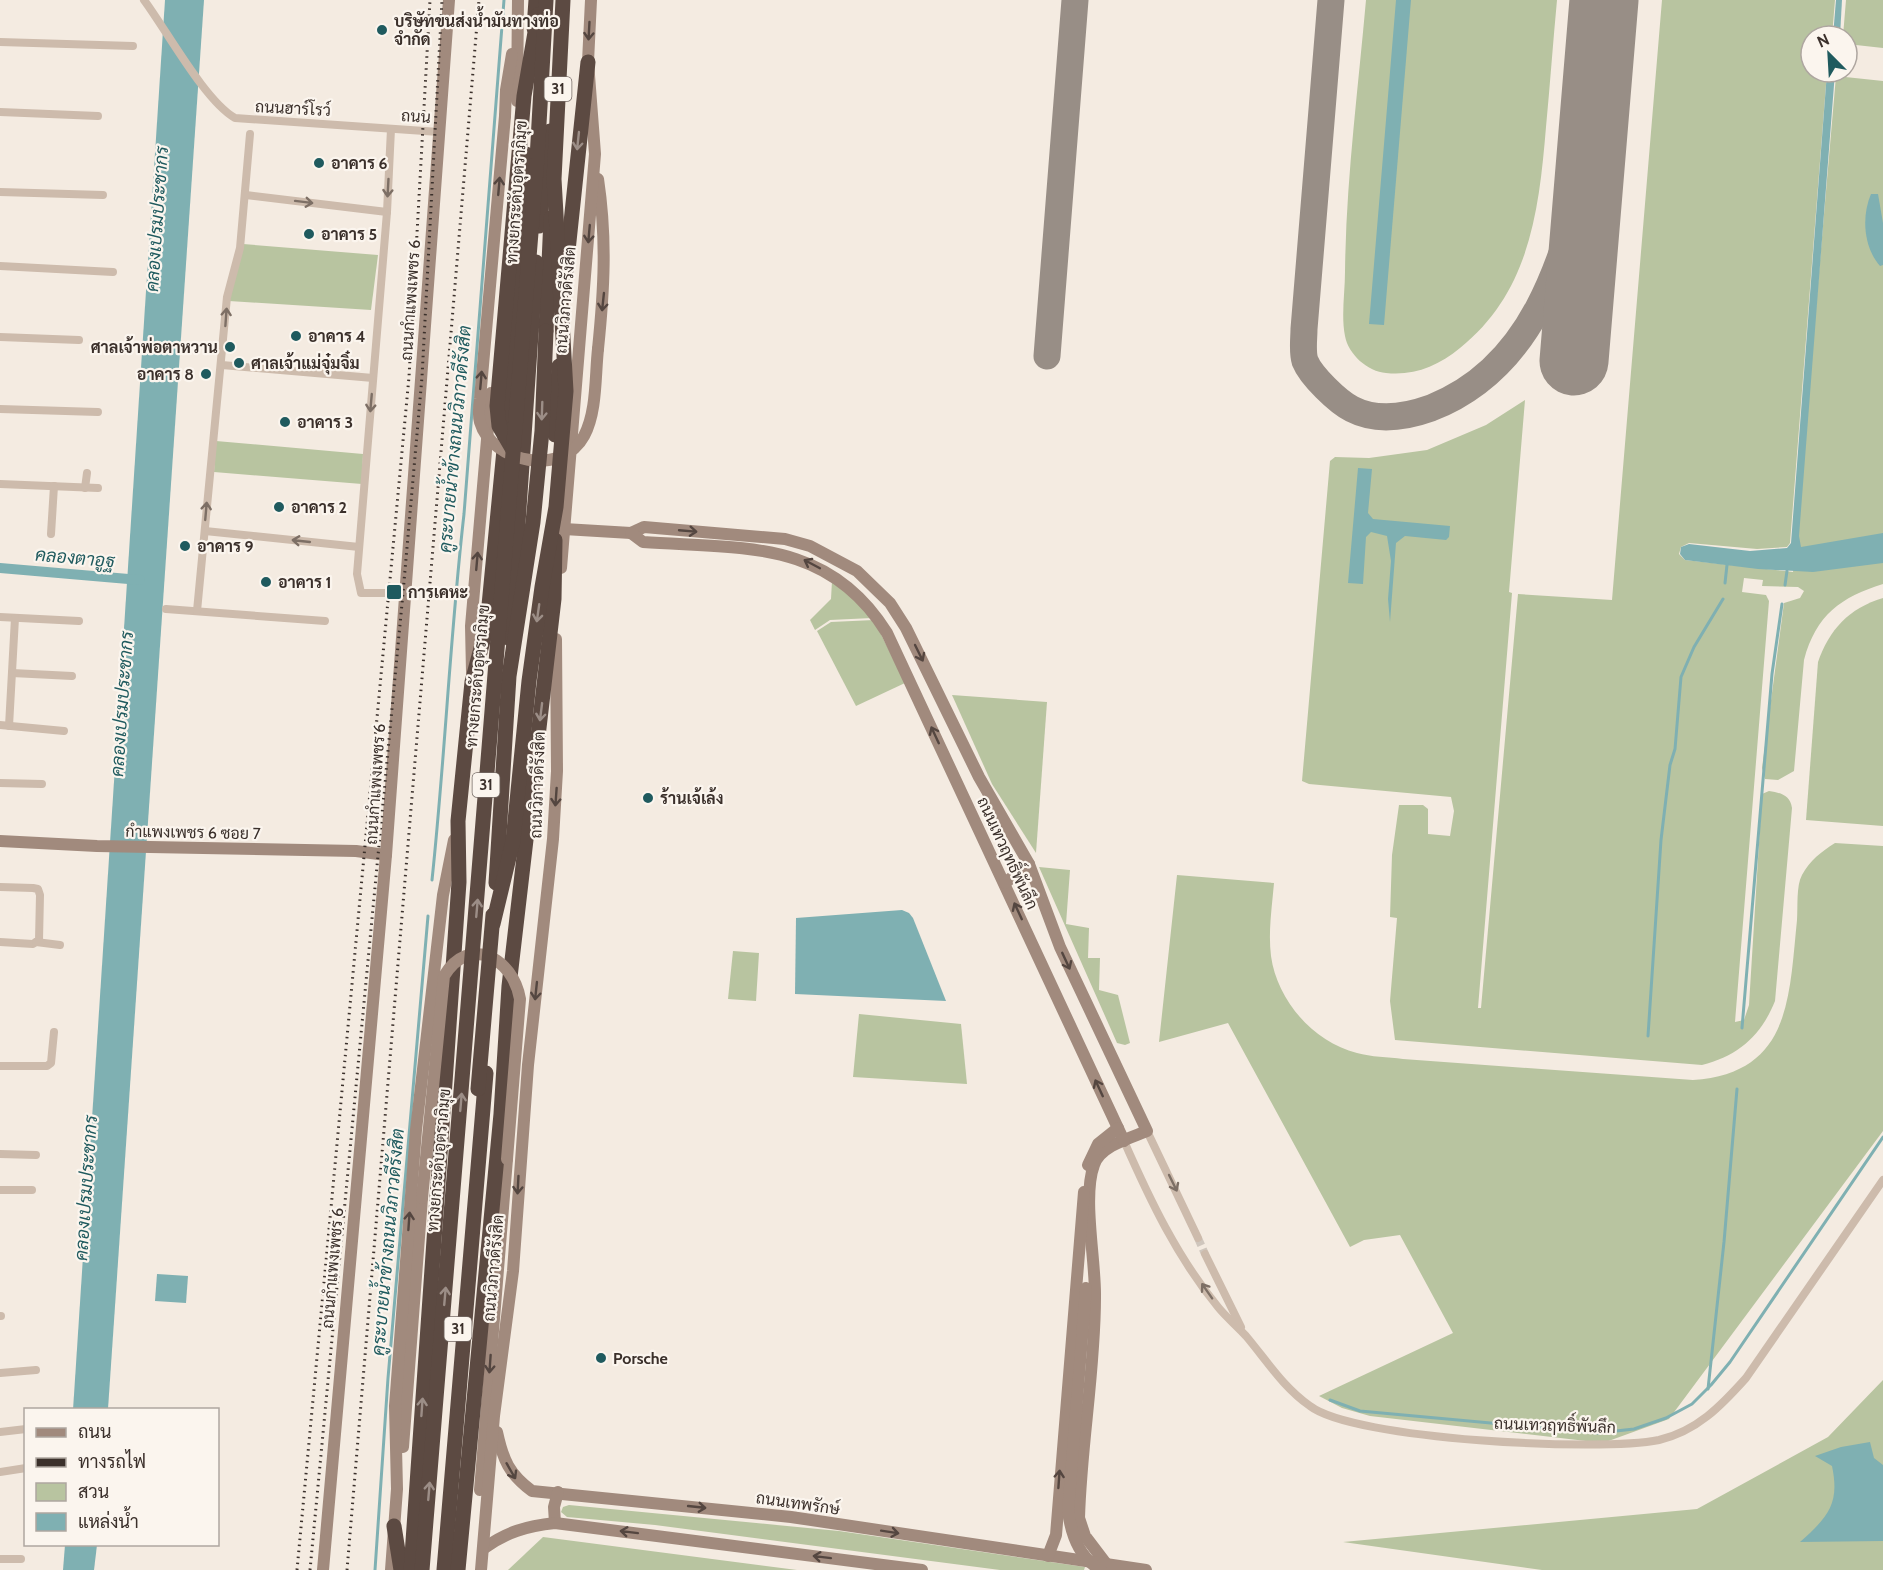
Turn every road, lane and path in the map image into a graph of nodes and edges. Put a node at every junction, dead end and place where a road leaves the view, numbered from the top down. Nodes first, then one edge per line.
1 (144, 0) edge
2 (449, 0) edge
3 (518, 0) edge
4 (536, 0) edge
5 (540, 0) edge
6 (546, 0) edge
7 (563, 0) edge
8 (567, 0) edge
9 (591, 0) edge
10 (517, 27) junction
11 (0, 42) edge
12 (133, 46) dead end
13 (588, 62) junction
14 (0, 112) edge
15 (98, 116) dead end
16 (391, 129) junction
17 (439, 132) junction
18 (250, 134) dead end
19 (595, 154) junction
20 (554, 178) junction
21 (0, 192) edge
22 (103, 195) dead end
23 (246, 195) junction
24 (387, 212) junction
25 (0, 266) edge
26 (113, 272) dead end
27 (0, 337) edge
28 (79, 340) dead end
29 (222, 365) junction
30 (373, 378) junction
31 (0, 409) edge
32 (98, 412) dead end
33 (521, 458) junction
34 (87, 473) dead end
35 (0, 484) edge
36 (54, 486) junction
37 (85, 488) junction
38 (98, 488) dead end
39 (564, 529) junction
40 (205, 531) junction
41 (631, 533) junction
42 (51, 534) dead end
43 (359, 547) junction
44 (849, 565) junction
45 (839, 578) junction
46 (405, 592) junction
47 (890, 603) junction
48 (166, 609) dead end
49 (197, 611) junction
50 (876, 615) junction
51 (0, 617) edge
52 (15, 618) junction
53 (79, 621) dead end
54 (325, 621) dead end
55 (12, 673) junction
56 (72, 676) dead end
57 (472, 682) junction
58 (4, 726) edge
59 (64, 731) dead end
60 (0, 783) edge
61 (42, 784) dead end
62 (458, 821) junction
63 (0, 841) edge
64 (386, 855) junction
65 (1029, 864) junction
66 (1005, 883) junction
67 (0, 887) edge
68 (493, 924) junction
69 (0, 942) edge
70 (36, 942) junction
71 (60, 945) dead end
72 (54, 1032) dead end
73 (0, 1066) edge
74 (483, 1099) junction
75 (1118, 1128) junction
76 (1147, 1131) junction
77 (1124, 1141) junction
78 (0, 1154) edge
79 (36, 1155) dead end
80 (1883, 1180) edge
81 (0, 1190) edge
82 (32, 1190) dead end
83 (1083, 1198) junction
84 (491, 1209) junction
85 (1198, 1238) tunnel mouth
86 (1205, 1254) tunnel mouth
87 (1245, 1335) junction
88 (36, 1370) dead end
89 (0, 1373) edge
90 (494, 1416) junction
91 (24, 1429) edge
92 (0, 1432) edge
93 (24, 1468) edge
94 (0, 1472) edge
95 (397, 1489) junction
96 (558, 1492) junction
97 (1079, 1518) junction
98 (1057, 1521) junction
99 (555, 1523) junction
100 (394, 1527) junction
101 (483, 1549) junction
102 (1048, 1556) junction
103 (0, 1559) edge
104 (21, 1559) dead end
105 (1104, 1567) edge
106 (323, 1570) edge
107 (391, 1570) edge
108 (401, 1570) edge
109 (411, 1570) edge
110 (422, 1570) edge
111 (438, 1570) edge
112 (444, 1570) edge
113 (458, 1570) edge
114 (481, 1570) edge
115 (922, 1570) edge
116 (1146, 1570) edge

1 - 16 street, ถนนฮาร์โรว์
2 - 17 main road, ถนนกำแพงเพชร 6
3 - 10 main road, 31
4 - 57 highway, 31
5 - 33 highway, bridge
110 -> 6 highway, ทางยกระดับอุตราภิมุข / 31, bridge
7 - 20 highway, ทางยกระดับอุตราภิมุข / 31, bridge
8 - 74 highway, ถนนวิภาวดีรังสิต / 31
9 -> 13 main road, ถนนวิภาวดีรังสิต / 31
33 -> 10 main road, bridge
57 -> 10 main road, 31
11 - 12 street
13 - 19 main road, ถนนวิภาวดีรังสิต / 31
13 -> 84 highway
14 - 15 street
16 - 17 street, ถนน
16 -> 24 street
17 - 46 main road, ถนนกำแพงเพชร 6
18 - 23 street
19 -> 33 main road, bridge
19 -> 39 main road, ถนนวิภาวดีรังสิต / 31
20 -> 68 highway, ทางยกระดับอุตราภิมุข / 31, bridge
20 -> 68 highway, ทางยกระดับอุตราภิมุข, bridge
21 - 22 street
23 -> 24 street
29 -> 23 street
24 - 30 street
25 - 26 street
27 - 28 street
29 - 30 street
40 -> 29 street
30 -> 43 street
31 - 32 street
34 - 37 street
35 - 36 street
36 - 37 street
36 - 42 street
37 - 38 street
39 - 41 main road, ถนนเทวฤทธิ์พันลึก
39 -> 90 main road, ถนนวิภาวดีรังสิต / 31
43 -> 40 street
40 - 49 street
41 -> 44 main road, ถนนเทวฤทธิ์พันลึก
45 -> 41 main road, ถนนเทวฤทธิ์พันลึก
43 - 46 street
44 - 45 main road
44 - 47 main road, ถนนเทวฤทธิ์พันลึก
45 - 50 main road, ถนนเทวฤทธิ์พันลึก
46 - 64 main road, ถนนกำแพงเพชร 6
47 - 50 main road
47 -> 65 main road, ถนนเทวฤทธิ์พันลึก
48 - 49 street
49 - 54 street
66 -> 50 main road, ถนนเทวฤทธิ์พันลึก
51 - 52 street
52 - 53 street
52 - 55 street
55 - 56 street
55 - 58 street
57 - 62 highway, 31
58 - 59 street
60 - 61 street
95 -> 62 main road, 31
109 -> 62 highway, 31
63 - 64 main road, กำแพงเพชร 6 ซอย 7
64 - 106 main road, ถนนกำแพงเพชร 6
65 - 66 main road
65 -> 76 main road, ถนนเทวฤทธิ์พันลึก
75 -> 66 main road, ถนนเทวฤทธิ์พันลึก
67 - 70 street
68 - 111 highway, ทางยกระดับอุตราภิมุข / 31, bridge
69 - 70 street
70 - 71 street
72 - 73 street
74 - 84 highway
74 - 112 highway, ถนนวิภาวดีรังสิต / 31
75 - 77 main road, ถนนเทวฤทธิ์พันลึก
75 - 83 main road
76 - 77 main road
76 -> 85 street, ถนนเทวฤทธิ์พันลึก
87 -> 77 street, ถนนเทวฤทธิ์พันลึก
77 - 97 main road
78 - 79 street
80 - 87 street, ถนนเทวฤทธิ์พันลึก
81 - 82 street
98 -> 83 main road
83 - 105 main road, bridge
84 - 113 highway
86 - 87 street, ถนนเทวฤทธิ์พันลึก
88 - 89 street
90 -> 96 main road, ถนนเทพรักษ์
90 - 101 main road, ถนนวิภาวดีรังสิต / 31
91 - 92 street
93 - 94 street
95 - 100 main road, 31
95 -> 114 main road, bridge
96 - 99 main road
96 -> 102 main road, ถนนเทพรักษ์
97 - 98 main road
97 - 105 main road
98 - 102 main road
99 - 101 main road
115 -> 99 main road
100 - 107 main road, 31
100 - 108 highway
101 - 114 main road, ถนนวิภาวดีรังสิต / 31
102 - 105 main road, ถนนเทพรักษ์
103 - 104 street
105 - 116 main road, ถนนเทพรักษ์

